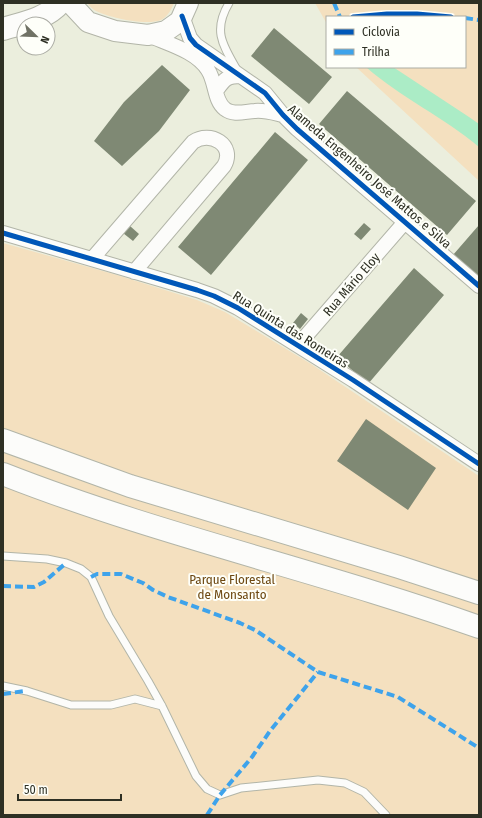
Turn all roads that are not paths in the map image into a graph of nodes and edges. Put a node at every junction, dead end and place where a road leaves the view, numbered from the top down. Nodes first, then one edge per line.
1 (60, 3) edge
2 (72, 3) edge
3 (229, 3) edge
4 (187, 7) edge
5 (3, 29) edge
6 (148, 35) junction
7 (240, 76) junction
8 (216, 91) junction
9 (283, 115) junction
10 (404, 223) junction
11 (3, 233) edge
12 (92, 259) junction
13 (134, 272) junction
14 (479, 286) edge
15 (298, 346) junction
16 (3, 440) edge
17 (479, 464) edge
18 (3, 474) edge
19 (3, 556) edge
20 (479, 593) edge
21 (479, 627) edge
22 (3, 686) edge
23 (162, 706) junction
24 (386, 815) edge

1 - 5 highway
2 - 6 street
3 - 7 lane
4 - 6 street
4 - 7 street, Alameda Engenheiro José Mattos e Silva
6 - 8 street
7 - 8 street
7 - 9 street, Alameda Engenheiro José Mattos e Silva
8 - 9 street
9 - 10 street, Alameda Engenheiro José Mattos e Silva
10 - 14 street, Alameda Engenheiro José Mattos e Silva
10 - 15 street, Rua Mário Eloy
11 - 12 street, Rua Quinta das Romeiras
12 - 13 street, Rua Quinta das Romeiras
12 - 13 street
13 - 15 street, Rua Quinta das Romeiras
15 - 17 street, Rua Quinta das Romeiras
16 - 20 highway
18 - 21 highway
19 - 23 lane
22 - 23 lane
23 - 24 lane

